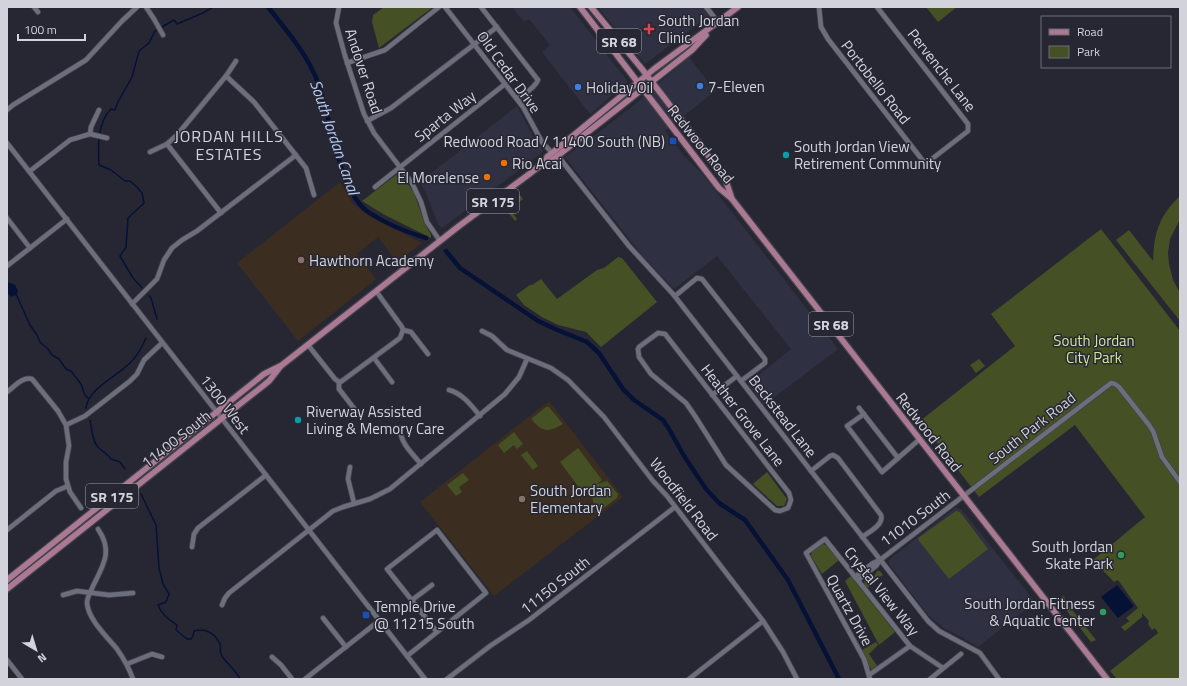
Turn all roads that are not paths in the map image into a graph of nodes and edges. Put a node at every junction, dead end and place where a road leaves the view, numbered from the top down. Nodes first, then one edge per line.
1 (34, 7) edge
2 (146, 7) edge
3 (339, 7) edge
4 (439, 7) edge
5 (445, 7) edge
6 (481, 7) edge
7 (580, 7) edge
8 (591, 7) edge
9 (706, 7) edge
10 (738, 7) edge
11 (819, 7) edge
12 (877, 7) edge
13 (136, 8) edge
14 (38, 12) dead end
15 (718, 22) junction
16 (497, 27) junction
17 (713, 27) junction
18 (163, 35) dead end
19 (474, 44) junction
20 (236, 61) dead end
21 (347, 63) junction
22 (647, 75) junction
23 (226, 76) junction
24 (637, 82) junction
25 (652, 82) junction
26 (505, 84) junction
27 (643, 90) junction
28 (517, 99) junction
29 (7, 110) edge
30 (99, 110) dead end
31 (367, 121) junction
32 (968, 131) joint
33 (90, 134) junction
34 (107, 138) dead end
35 (7, 143) edge
36 (167, 144) junction
37 (150, 152) dead end
38 (552, 153) junction
39 (296, 155) junction
40 (558, 156) junction
41 (546, 161) junction
42 (400, 167) junction
43 (30, 171) junction
44 (375, 187) dead end
45 (314, 195) dead end
46 (732, 199) junction
47 (221, 213) junction
48 (7, 218) edge
49 (67, 219) junction
50 (440, 241) junction
51 (30, 248) junction
52 (7, 266) edge
53 (376, 291) junction
54 (675, 296) junction
55 (132, 304) junction
56 (403, 330) junction
57 (482, 332) dead end
58 (162, 343) junction
59 (308, 345) junction
60 (428, 354) dead end
61 (374, 358) junction
62 (527, 359) junction
63 (282, 365) junction
64 (737, 376) junction
65 (741, 381) junction
66 (338, 382) junction
67 (392, 382) dead end
68 (449, 390) dead end
69 (7, 392) edge
70 (712, 394) junction
71 (859, 408) dead end
72 (356, 411) dead end
73 (217, 412) junction
74 (864, 414) junction
75 (480, 416) junction
76 (222, 418) junction
77 (66, 425) junction
78 (400, 428) dead end
79 (920, 439) junction
80 (898, 458) junction
81 (421, 464) junction
82 (350, 467) dead end
83 (811, 471) junction
84 (266, 475) junction
85 (1180, 482) edge
86 (68, 486) junction
87 (964, 496) junction
88 (354, 503) junction
89 (675, 507) junction
90 (81, 508) dead end
91 (98, 529) dead end
92 (7, 530) edge
93 (309, 530) junction
94 (862, 537) junction
95 (192, 546) dead end
96 (806, 553) joint
97 (880, 560) junction
98 (857, 578) junction
99 (7, 580) edge
100 (432, 585) dead end
101 (7, 589) edge
102 (90, 592) junction
103 (133, 593) dead end
104 (63, 595) dead end
105 (412, 600) junction
106 (222, 605) dead end
107 (323, 618) dead end
108 (380, 620) junction
109 (763, 621) junction
110 (437, 632) junction
111 (910, 646) junction
112 (346, 647) junction
113 (961, 654) dead end
114 (407, 656) junction
115 (162, 657) dead end
116 (272, 657) dead end
117 (7, 660) edge
118 (126, 664) junction
119 (943, 668) junction
120 (869, 677) edge
121 (22, 679) edge
122 (134, 679) edge
123 (292, 679) edge
124 (305, 679) edge
125 (425, 679) edge
126 (447, 679) edge
127 (689, 679) edge
128 (797, 679) edge
129 (930, 679) edge
130 (999, 679) edge
131 (1107, 679) edge

1 - 14 street
2 - 18 street
3 - 21 street, Andover Road
4 - 21 street
5 - 19 street, Old Cedar Drive
6 - 16 street
7 - 24 main road, Redwood Road / SR 68
8 - 22 main road, Redwood Road / SR 68
9 - 15 street
10 - 15 main road, 11400 South / SR 175
11 - 32 street, Portobello Road
12 - 32 street, Pervenche Lane
13 - 29 street
15 - 17 main road, 11400 South / SR 175
16 - 19 street
16 - 28 street
17 - 22 main road, 11400 South / SR 175
17 - 25 main road, 11400 South / SR 175
19 - 26 street, Old Cedar Drive
19 - 31 street
20 - 23 street
21 - 31 street, Andover Road
22 - 24 main road, 11400 South / SR 175
22 - 25 main road, Redwood Road / SR 68
23 - 36 street
23 - 39 street
24 - 27 main road, Redwood Road / SR 68
24 - 38 main road, 11400 South / SR 175
25 - 27 main road, 11400 South / SR 175
25 - 46 main road, Redwood Road / SR 68
26 - 28 street, Old Cedar Drive
26 - 42 street, Sparta Way
27 - 40 main road, 11400 South / SR 175
27 - 46 main road, Redwood Road / SR 68
28 - 38 street, Old Cedar Drive
30 - 33 street
31 - 42 street, Andover Road
33 - 34 street
33 - 43 street
35 - 43 street, 1300 West
36 - 37 street
36 - 47 street
38 - 41 main road, 11400 South / SR 175
39 - 45 street
39 - 47 street
40 - 41 main road, 11400 South / SR 175
40 - 54 street, Beckstead Lane
41 - 50 main road, 11400 South / SR 175
42 - 44 street, Sparta Way
42 - 50 street, Andover Road
43 - 49 street, 1300 West
46 - 79 main road, Redwood Road / SR 68
47 - 55 street
48 - 51 street
49 - 51 street
49 - 55 street, 1300 West
50 - 53 main road, 11400 South / SR 175
51 - 52 street
53 - 56 street
53 - 59 main road, 11400 South / SR 175
54 - 64 street, Beckstead Lane
54 - 65 street
55 - 58 street, 1300 West
56 - 60 street
56 - 61 street
57 - 62 street, Woodfield Road
58 - 73 street, 1300 West
58 - 77 street
59 - 63 main road, 11400 South / SR 175
59 - 66 street
61 - 66 street
61 - 67 street
62 - 75 street
62 - 89 street, Woodfield Road
63 - 73 main road, 11400 South / SR 175
63 - 76 main road, 11400 South / SR 175
64 - 65 street, Beckstead Lane
64 - 70 street
65 - 83 street, Beckstead Lane
66 - 72 street
68 - 75 street
69 - 77 street
70 - 70 street, Heather Grove Lane
71 - 74 street
73 - 76 street, 1300 West
73 - 99 main road, 11400 South / SR 175
74 - 80 street
74 - 80 street
75 - 81 street
76 - 84 street, 1300 West
76 - 101 main road, 11400 South / SR 175
77 - 86 street
78 - 81 street
79 - 80 street
79 - 87 main road, Redwood Road / SR 68
81 - 88 street
82 - 88 street
83 - 94 street, Beckstead Lane
83 - 94 street
84 - 93 street, 1300 West
84 - 95 street
85 - 87 street, South Park Road
86 - 90 street
86 - 92 street
87 - 97 street, 11010 South
87 - 131 main road, Redwood Road / SR 68
88 - 93 street
89 - 109 street, Woodfield Road
89 - 126 street, 11150 South
91 - 102 street
93 - 106 street
93 - 108 street, 1300 West
94 - 97 street, Beckstead Lane
96 - 98 street, Crystal View Way
96 - 120 street, Quartz Drive
97 - 98 street, 11010 South
97 - 130 street, Beckstead Lane
98 - 111 street, Crystal View Way
100 - 105 street
102 - 103 street
102 - 104 street
102 - 118 street
105 - 110 street
105 - 110 street
107 - 112 street
108 - 112 street
108 - 114 street, 1300 West
109 - 127 street
109 - 128 street, Woodfield Road
110 - 114 street
111 - 119 street, Crystal View Way
111 - 120 street
112 - 124 street
113 - 119 street
114 - 125 street, 1300 West
115 - 118 street
116 - 123 street
117 - 121 street
118 - 122 street
119 - 129 street

